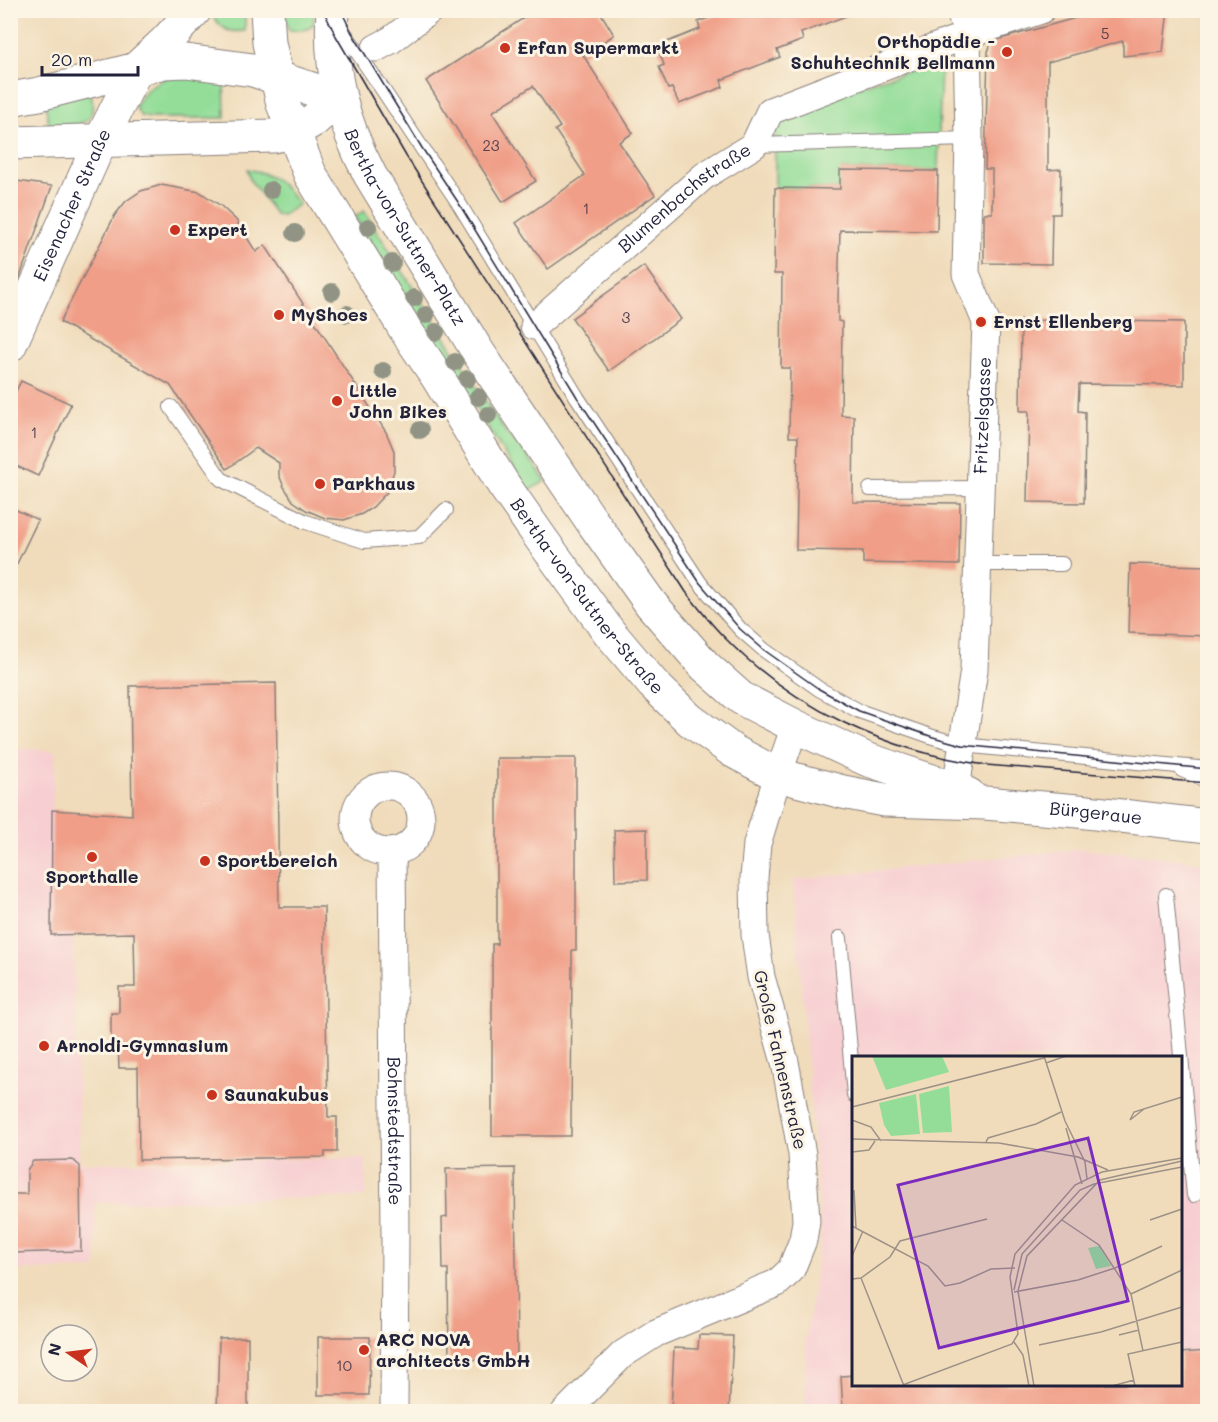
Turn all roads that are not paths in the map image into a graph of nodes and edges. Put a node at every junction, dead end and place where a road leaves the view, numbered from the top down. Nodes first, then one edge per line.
1 (195, 10) edge
2 (267, 10) edge
3 (333, 10) edge
4 (430, 10) edge
5 (1041, 10) edge
6 (963, 23) edge
7 (376, 48) dead end
8 (136, 68) junction
9 (275, 77) junction
10 (339, 98) junction
11 (10, 99) edge
12 (293, 132) junction
13 (969, 139) junction
14 (100, 142) junction
15 (10, 143) edge
16 (754, 145) junction
17 (534, 326) junction
18 (10, 345) edge
19 (171, 407) dead end
20 (980, 488) junction
21 (870, 489) dead end
22 (446, 510) dead end
23 (977, 564) junction
24 (1062, 564) dead end
25 (795, 726) junction
26 (962, 745) junction
27 (1172, 766) junction
28 (1208, 769) edge
29 (778, 775) junction
30 (1208, 781) edge
31 (956, 789) junction
32 (985, 803) junction
33 (1208, 826) edge
34 (392, 852) dead end
35 (1166, 895) dead end
36 (840, 938) dead end
37 (1181, 1056) edge
38 (1182, 1066) edge
39 (852, 1073) edge
40 (1194, 1195) dead end
41 (394, 1412) edge
42 (565, 1412) edge

1 - 8 main road
2 - 9 main road
3 - 10 main road, Bertha-von-Suttner-Platz
3 - 17 lane
4 - 7 street
5 - 6 street, Blumenbachstraße
6 - 13 street, Fritzelsgasse
6 - 16 street, Blumenbachstraße
8 - 9 main road
8 - 11 main road
8 - 14 main road, Eisenacher Straße
9 - 10 main road
9 - 12 main road
10 - 12 main road
10 - 25 main road, Bertha-von-Suttner-Platz
12 - 14 main road
12 - 29 main road, Bertha-von-Suttner-Straße
13 - 16 lane
13 - 20 street, Fritzelsgasse
14 - 15 main road
14 - 18 main road, Eisenacher Straße
16 - 17 street, Blumenbachstraße
17 - 26 lane
19 - 22 lane
20 - 21 lane
20 - 23 street, Fritzelsgasse
23 - 24 lane
23 - 26 street, Fritzelsgasse
25 - 29 street, Große Fahnenstraße
25 - 31 main road, Bürgeraue
26 - 27 lane
26 - 31 street, Fritzelsgasse
27 - 28 lane
27 - 30 lane
29 - 32 main road, Bürgeraue
29 - 42 street, Große Fahnenstraße
31 - 32 main road, Bürgeraue
32 - 33 main road, Bürgeraue
34 - 41 street, Bohnstedtstraße
35 - 37 lane
36 - 39 lane
38 - 40 lane

